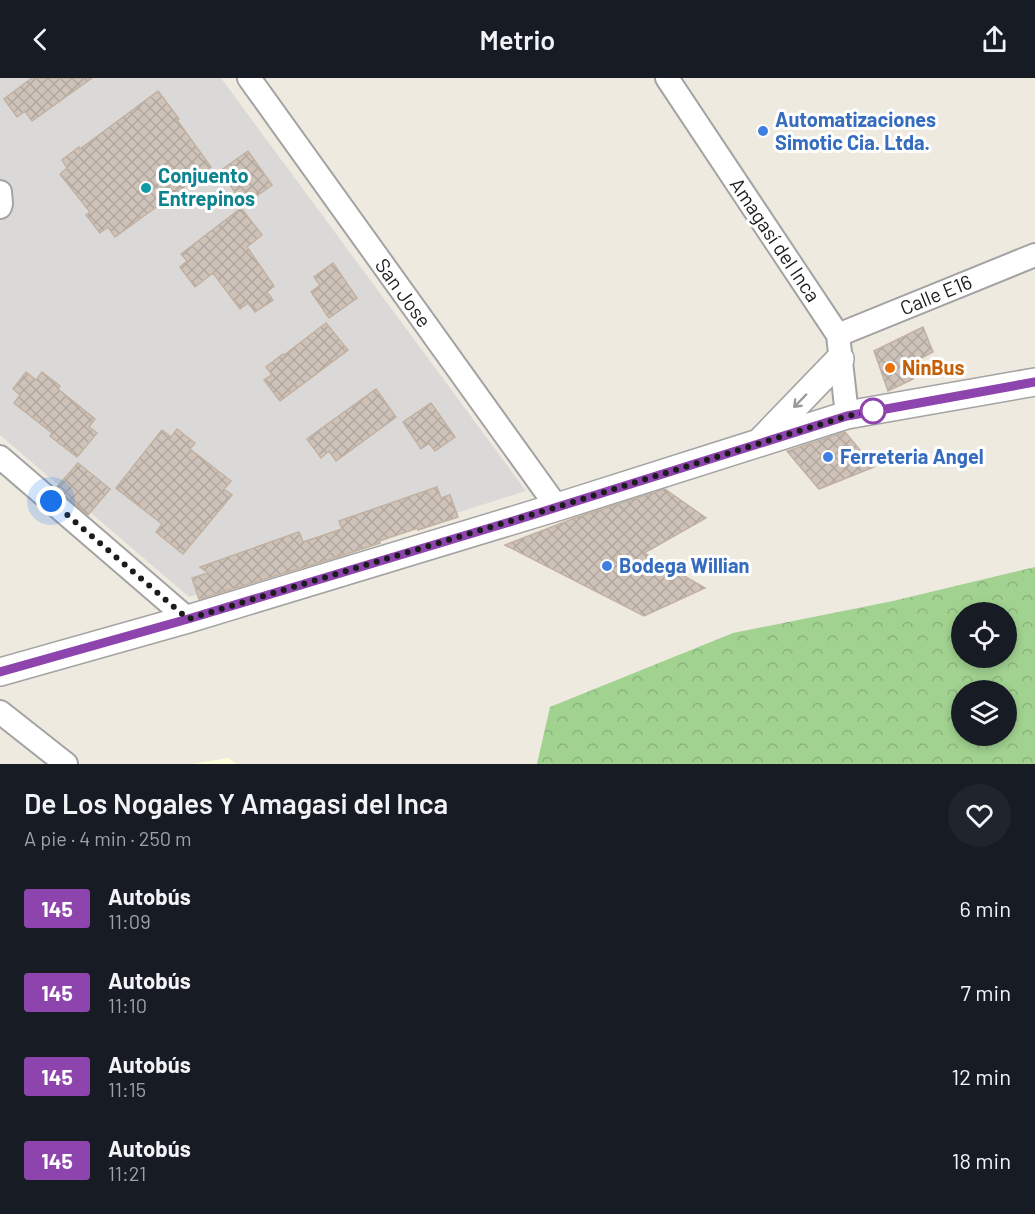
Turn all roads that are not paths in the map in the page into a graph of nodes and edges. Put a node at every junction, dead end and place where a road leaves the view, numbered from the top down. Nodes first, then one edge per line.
1 (249, 78) edge
2 (667, 78) edge
3 (0, 192) edge
4 (0, 207) edge
5 (1035, 255) edge
6 (839, 347) junction
7 (1035, 382) edge
8 (847, 416) junction
9 (759, 443) junction
10 (0, 457) edge
11 (557, 507) junction
12 (188, 619) junction
13 (0, 672) edge
14 (0, 712) edge
15 (66, 764) edge

1 - 11 street, San Jose
2 - 6 street, Amagasí del Inca
3 - 4 street
5 - 6 street, Calle E16
6 - 8 street, Amagasí del Inca
6 -> 9 street
7 - 8 street
8 - 9 street
9 - 11 street
10 - 12 street
11 - 12 street
12 - 13 street
14 - 15 street

